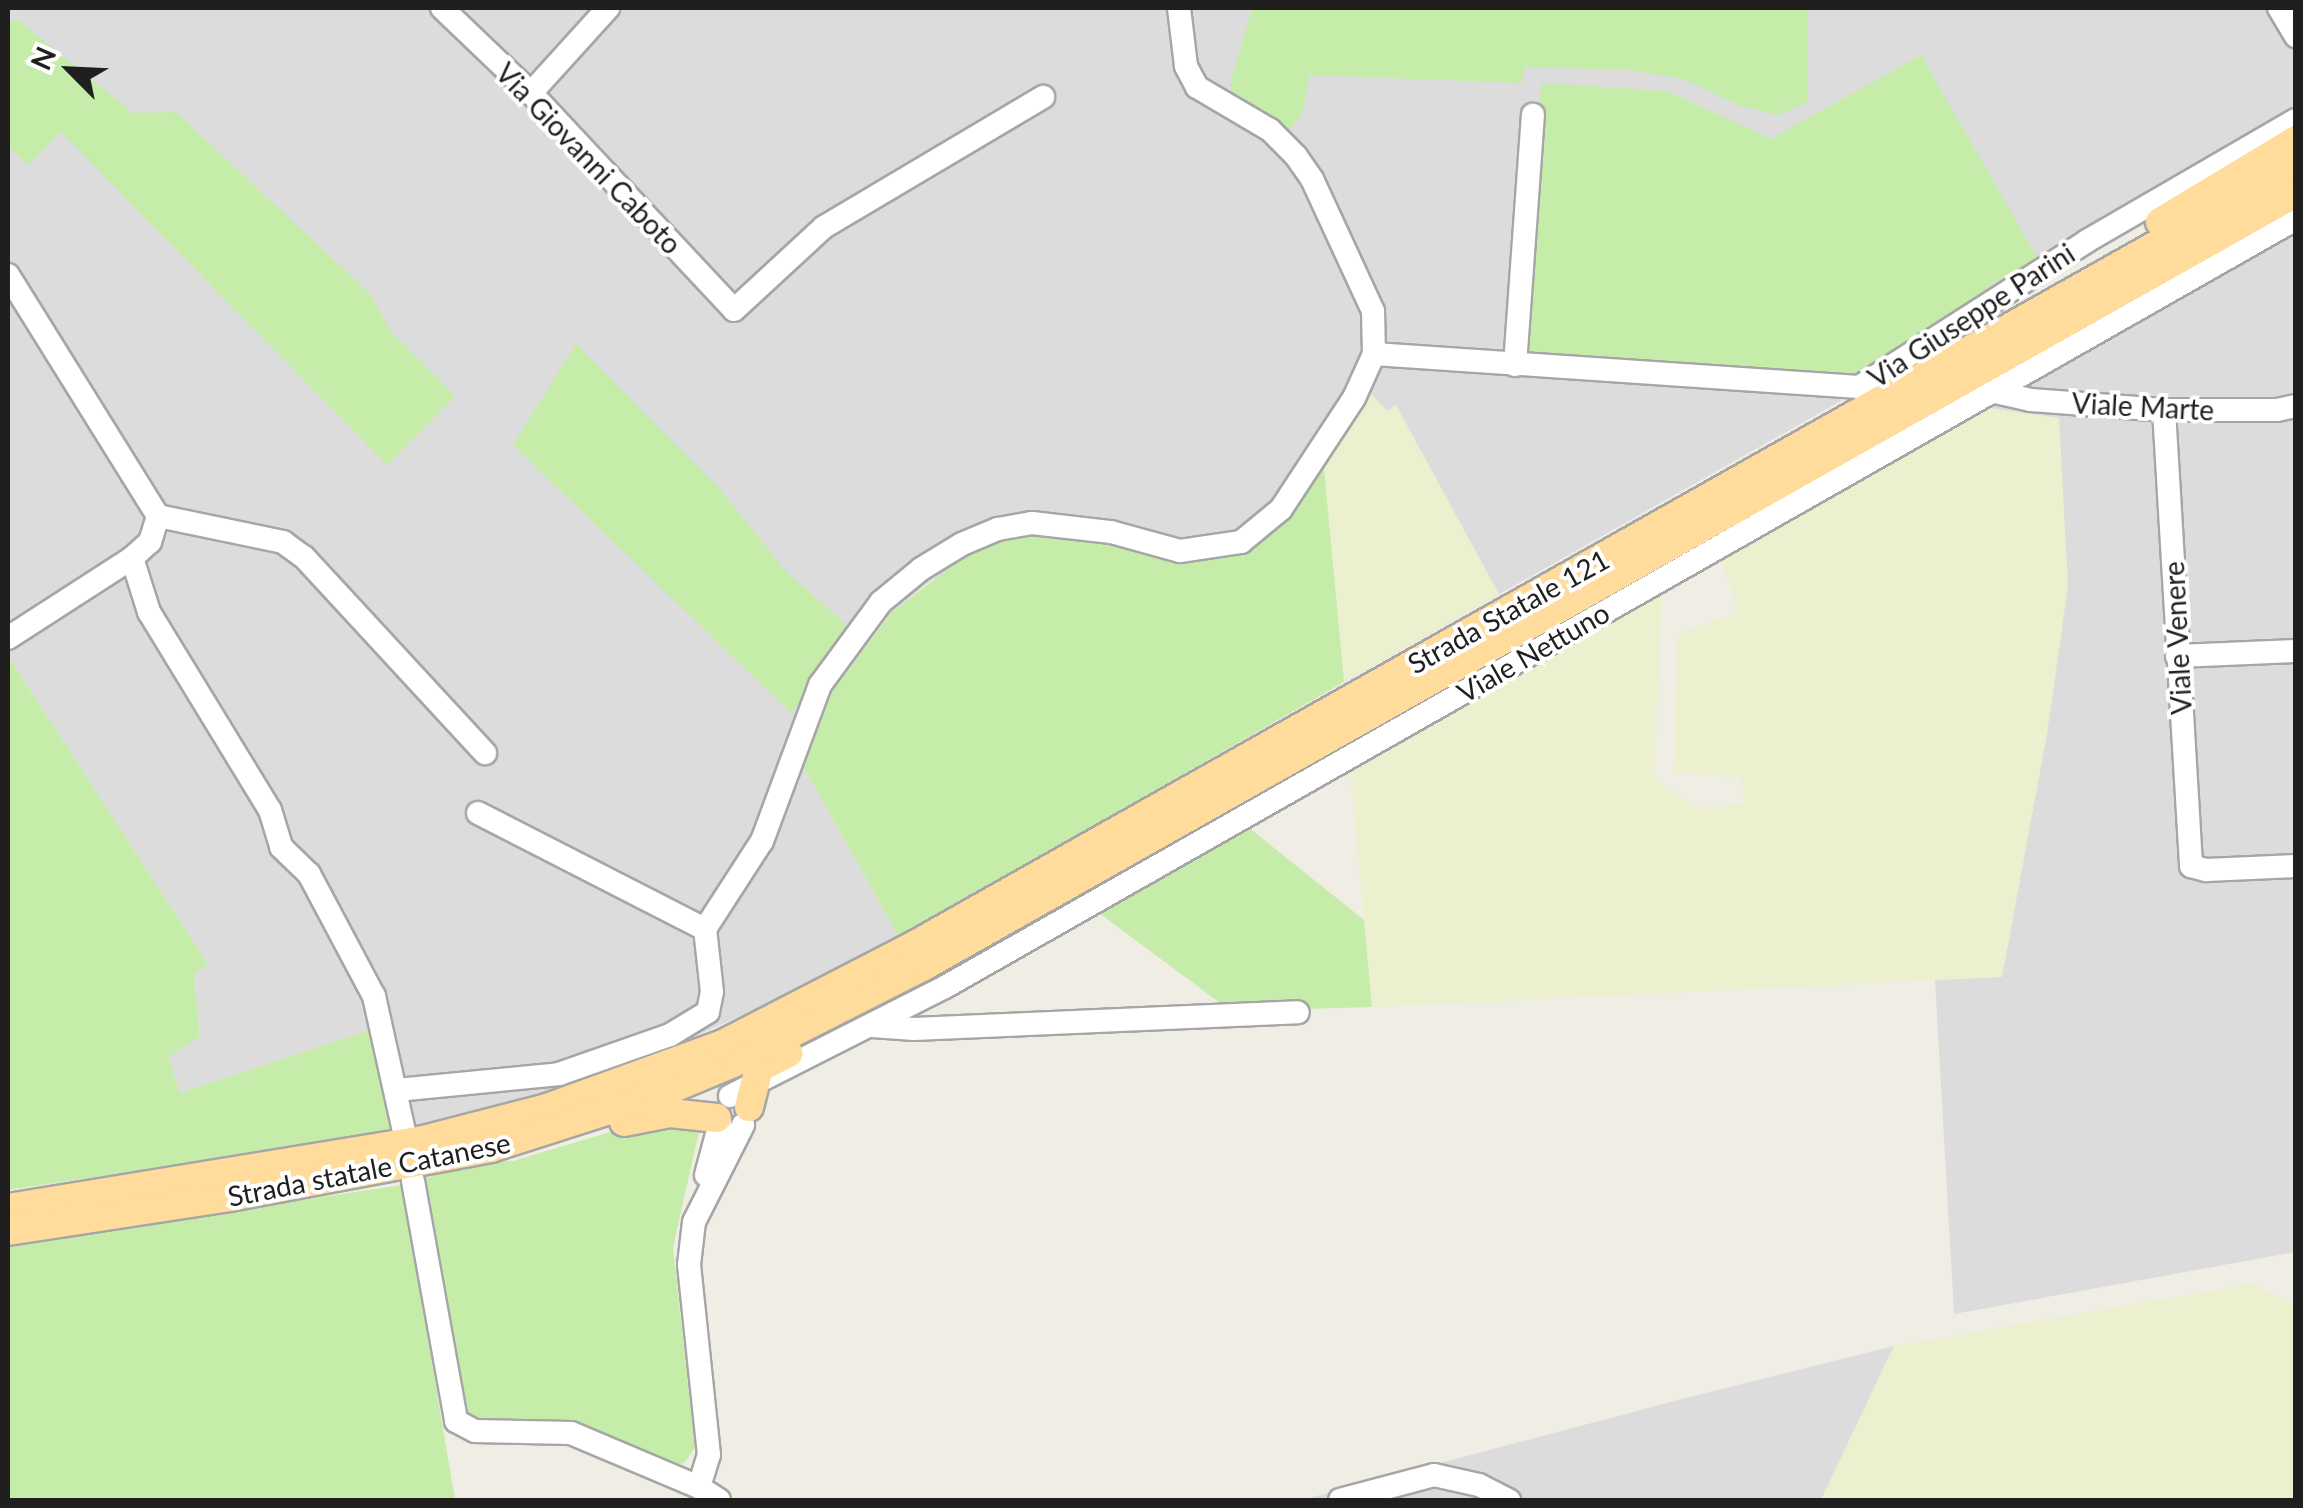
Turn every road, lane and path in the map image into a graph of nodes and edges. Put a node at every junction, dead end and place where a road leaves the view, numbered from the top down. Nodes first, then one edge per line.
1 (442, 8) edge
2 (608, 8) edge
3 (1179, 8) edge
4 (2280, 8) edge
5 (2296, 36) edge
6 (530, 93) junction
7 (1043, 96) dead end
8 (1533, 115) dead end
9 (2296, 120) edge
10 (2296, 140) edge
11 (2296, 166) edge
12 (2296, 193) edge
13 (2296, 219) edge
14 (8, 275) edge
15 (2068, 295) junction
16 (1374, 354) junction
17 (1515, 365) junction
18 (1991, 391) junction
19 (2296, 406) edge
20 (2164, 410) junction
21 (158, 516) junction
22 (132, 558) junction
23 (8, 638) edge
24 (2296, 651) edge
25 (2177, 656) junction
26 (486, 753) dead end
27 (478, 813) dead end
28 (2296, 866) edge
29 (705, 929) junction
30 (924, 966) junction
31 (1298, 1012) dead end
32 (872, 1026) junction
33 (718, 1058) junction
34 (396, 1090) junction
35 (741, 1106) junction
36 (404, 1131) dead end
37 (491, 1148) junction
38 (413, 1181) dead end
39 (8, 1208) edge
40 (8, 1231) edge
41 (696, 1492) edge
42 (1340, 1500) edge
43 (1510, 1500) edge

1 - 6 street, Via Giovanni Caboto
2 - 6 street
3 - 16 street
4 - 5 street
6 - 7 street, Via Giovanni Caboto
8 - 17 street
9 - 17 street, Via Giuseppe Parini
10 - 15 main road
11 - 15 main road, Strada Statale 121
12 - 30 main road, Strada Statale 121
13 - 18 street, Viale Nettuno
14 - 21 street
15 - 33 main road, Strada Statale 121
16 - 17 street, Via Giuseppe Parini
16 - 29 street
18 - 20 street, Viale Marte
18 - 32 street, Viale Nettuno
19 - 20 street, Viale Marte
20 - 25 street, Viale Venere
21 - 22 street
21 - 26 street
22 - 23 street
22 - 34 street
24 - 25 street
25 - 28 street, Viale Venere
27 - 29 street
29 - 34 street
30 - 33 main road, Strada Statale 121
30 - 35 main road
31 - 32 street
32 - 35 street, Viale Nettuno
33 - 37 main road, Strada statale Catanese
33 - 39 main road, Strada statale Catanese
34 - 36 street
35 - 37 main road
35 - 41 street
37 - 40 main road, Strada statale Catanese
38 - 41 street
42 - 43 street

